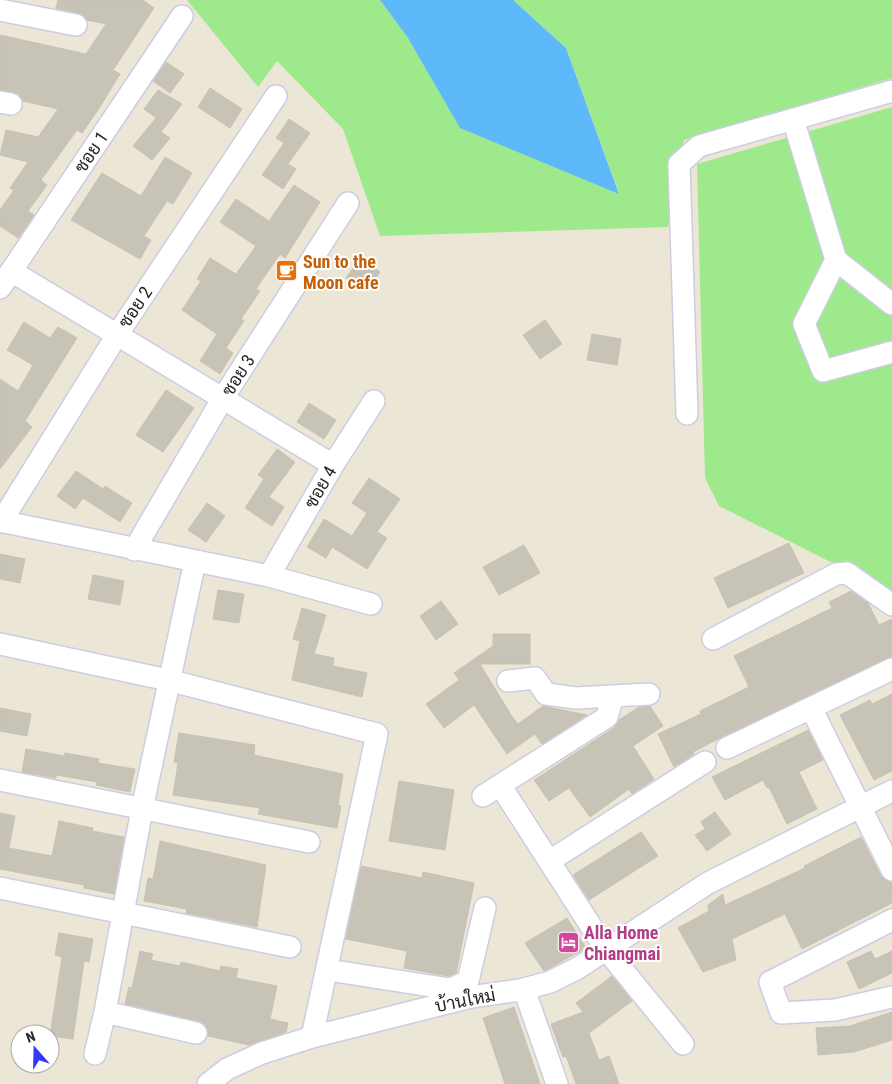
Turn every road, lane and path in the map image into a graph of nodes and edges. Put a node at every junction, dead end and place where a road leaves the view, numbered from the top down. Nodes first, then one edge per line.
1 (0, 10) edge
2 (182, 16) dead end
3 (76, 24) dead end
4 (892, 91) edge
5 (276, 96) dead end
6 (793, 119) junction
7 (348, 203) dead end
8 (836, 260) junction
9 (5, 280) edge
10 (892, 304) edge
11 (116, 335) junction
12 (892, 352) edge
13 (223, 398) junction
14 (374, 401) dead end
15 (687, 414) dead end
16 (334, 465) junction
17 (1, 521) edge
18 (134, 550) junction
19 (194, 561) junction
20 (269, 576) junction
21 (371, 604) dead end
22 (892, 605) edge
23 (713, 639) dead end
24 (0, 644) edge
25 (892, 669) edge
26 (168, 680) junction
27 (508, 681) dead end
28 (649, 694) dead end
29 (613, 696) junction
30 (811, 708) junction
31 (727, 748) dead end
32 (705, 762) dead end
33 (0, 780) edge
34 (892, 790) edge
35 (860, 808) junction
36 (142, 809) junction
37 (309, 842) dead end
38 (551, 860) junction
39 (892, 870) edge
40 (0, 888) edge
41 (485, 908) dead end
42 (124, 914) junction
43 (892, 920) edge
44 (290, 947) dead end
45 (606, 948) junction
46 (328, 970) junction
47 (524, 989) junction
48 (892, 997) edge
49 (106, 1012) junction
50 (196, 1033) dead end
51 (312, 1037) junction
52 (683, 1044) dead end
53 (95, 1054) dead end
54 (208, 1084) edge
55 (557, 1084) edge

1 - 3 street
2 - 9 street, ซอย 1
4 - 6 street
5 - 11 street, ซอย 2
6 - 8 street
6 - 15 street
7 - 13 street, ซอย 3
8 - 10 street
8 - 12 street
9 - 11 street
11 - 13 street
11 - 17 street, ซอย 2
13 - 16 street
13 - 18 street, ซอย 3
14 - 16 street, ซอย 4
16 - 20 street, ซอย 4
17 - 18 street
18 - 19 street
19 - 20 street
19 - 26 street
20 - 21 street
22 - 23 street
24 - 26 street
25 - 30 street
26 - 36 street
26 - 46 street
27 - 29 street
28 - 29 street
29 - 38 street
30 - 31 street
30 - 35 street
32 - 38 street
33 - 36 street
34 - 35 street, บ้านใหม่
35 - 39 street
35 - 45 street, บ้านใหม่
36 - 37 street
36 - 42 street
38 - 45 street
40 - 42 street
41 - 46 street
42 - 44 street
42 - 49 street
43 - 48 street
45 - 47 street, บ้านใหม่
45 - 52 street
46 - 51 street
47 - 51 street, บ้านใหม่
47 - 55 street
49 - 50 street
49 - 53 street
51 - 54 street, บ้านใหม่

